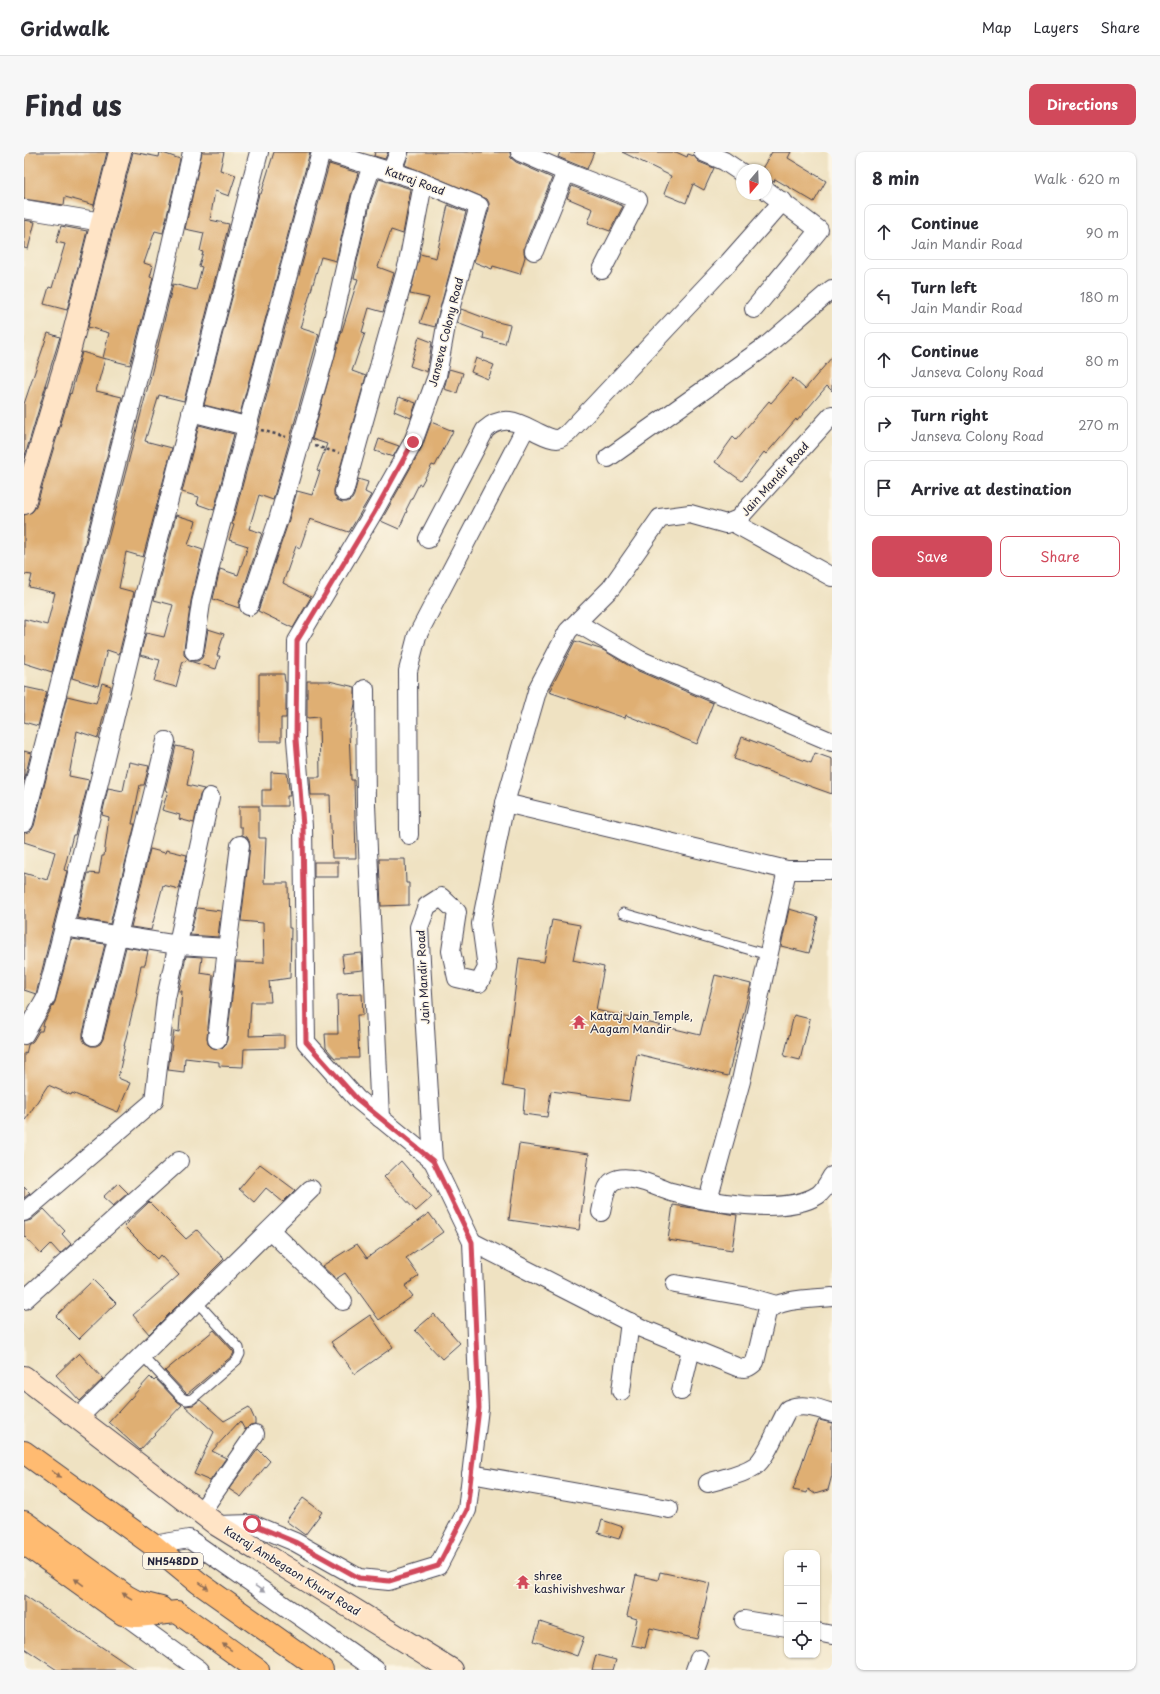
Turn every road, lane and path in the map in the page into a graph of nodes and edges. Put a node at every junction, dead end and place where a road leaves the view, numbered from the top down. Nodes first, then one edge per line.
1 (120, 152) edge
2 (192, 152) edge
3 (259, 152) edge
4 (321, 152) edge
5 (326, 152) edge
6 (399, 152) edge
7 (520, 152) edge
8 (703, 152) edge
9 (372, 166) junction
10 (736, 169) edge
11 (391, 172) junction
12 (566, 172) junction
13 (423, 184) junction
14 (772, 194) edge
15 (783, 201) junction
16 (479, 206) joint
17 (24, 209) edge
18 (102, 222) junction
19 (534, 251) dead end
20 (602, 270) dead end
21 (832, 289) edge
22 (754, 309) dead end
23 (192, 412) junction
24 (832, 415) edge
25 (246, 426) junction
26 (526, 427) junction
27 (608, 458) dead end
28 (344, 492) dead end
29 (24, 504) edge
30 (732, 522) junction
31 (428, 539) dead end
32 (832, 578) edge
33 (249, 606) dead end
34 (577, 623) junction
35 (194, 650) dead end
36 (365, 690) dead end
37 (166, 742) dead end
38 (832, 742) edge
39 (210, 797) dead end
40 (505, 803) junction
41 (24, 823) edge
42 (409, 835) dead end
43 (240, 844) dead end
44 (787, 870) junction
45 (832, 870) edge
46 (623, 913) dead end
47 (64, 927) junction
48 (118, 936) junction
49 (178, 945) junction
50 (228, 948) junction
51 (768, 955) junction
52 (24, 1035) edge
53 (94, 1036) dead end
54 (218, 1039) dead end
55 (380, 1118) junction
56 (179, 1161) dead end
57 (433, 1161) junction
58 (832, 1176) edge
59 (312, 1189) dead end
60 (708, 1200) junction
61 (24, 1212) edge
62 (601, 1212) dead end
63 (270, 1230) junction
64 (472, 1242) junction
65 (675, 1284) dead end
66 (832, 1297) edge
67 (24, 1300) edge
68 (343, 1301) dead end
69 (197, 1302) junction
70 (776, 1305) junction
71 (630, 1322) junction
72 (691, 1349) junction
73 (142, 1355) junction
74 (24, 1377) edge
75 (621, 1391) dead end
76 (681, 1391) dead end
77 (832, 1413) edge
78 (78, 1418) junction
79 (255, 1434) dead end
80 (24, 1452) edge
81 (471, 1474) junction
82 (708, 1483) dead end
83 (669, 1509) dead end
84 (209, 1518) junction
85 (24, 1522) edge
86 (24, 1543) edge
87 (153, 1545) junction
88 (177, 1612) junction
89 (123, 1614) junction
90 (744, 1620) dead end
91 (784, 1627) edge
92 (820, 1633) edge
93 (832, 1635) edge
94 (318, 1669) edge
95 (200, 1670) edge
96 (258, 1670) edge
97 (376, 1670) edge
98 (452, 1670) edge

1 - 18 street
2 - 41 street
3 - 23 street
4 - 25 street
5 - 9 street, Katraj Road
6 - 11 street
7 - 12 street
8 - 10 street
9 - 11 street, Katraj Road
9 - 33 street
11 - 13 street, Katraj Road
12 - 19 street
12 - 20 street
13 - 16 street, Katraj Road
13 - 28 street
14 - 15 street
15 - 22 street
15 - 26 street
16 - 55 street, Janseva Colony Road
17 - 18 street
18 - 29 street
21 - 27 street
23 - 25 street
23 - 47 street
24 - 30 street, Jain Mandir Road
25 - 35 street
26 - 31 street
26 - 42 street
30 - 32 street
30 - 34 street, Jain Mandir Road
34 - 38 street
34 - 40 street, Jain Mandir Road
36 - 55 street
37 - 48 street
39 - 49 street
40 - 44 street
40 - 57 street, Jain Mandir Road
43 - 50 street
44 - 45 street
44 - 51 street
46 - 51 lane
47 - 48 street
47 - 52 street
48 - 49 street
48 - 53 street
49 - 50 street
49 - 61 street
50 - 54 street
51 - 60 street
55 - 57 street, Janseva Colony Road
56 - 67 street
57 - 64 street, Jain Mandir Road
58 - 60 street
59 - 63 street
60 - 62 street
63 - 68 street
63 - 69 street
64 - 71 street
64 - 81 street, Jain Mandir Road
65 - 70 street
66 - 70 street
69 - 73 street
69 - 73 lane
70 - 72 street
71 - 72 street
71 - 75 street
72 - 76 street
73 - 78 street
74 - 78 street, Katraj Ambegaon Khurd Road
77 - 82 street
78 - 84 street, Katraj Ambegaon Khurd Road
79 - 84 street
80 -> 87 highway, NH548DD
81 - 83 street
81 - 84 street, Jain Mandir Road
84 - 98 street, Katraj Ambegaon Khurd Road
88 -> 85 highway
89 -> 86 highway
87 -> 94 highway, NH548DD
87 -> 97 street
88 - 89 highway
96 -> 88 highway
89 - 95 street
90 - 91 street
92 - 93 street

